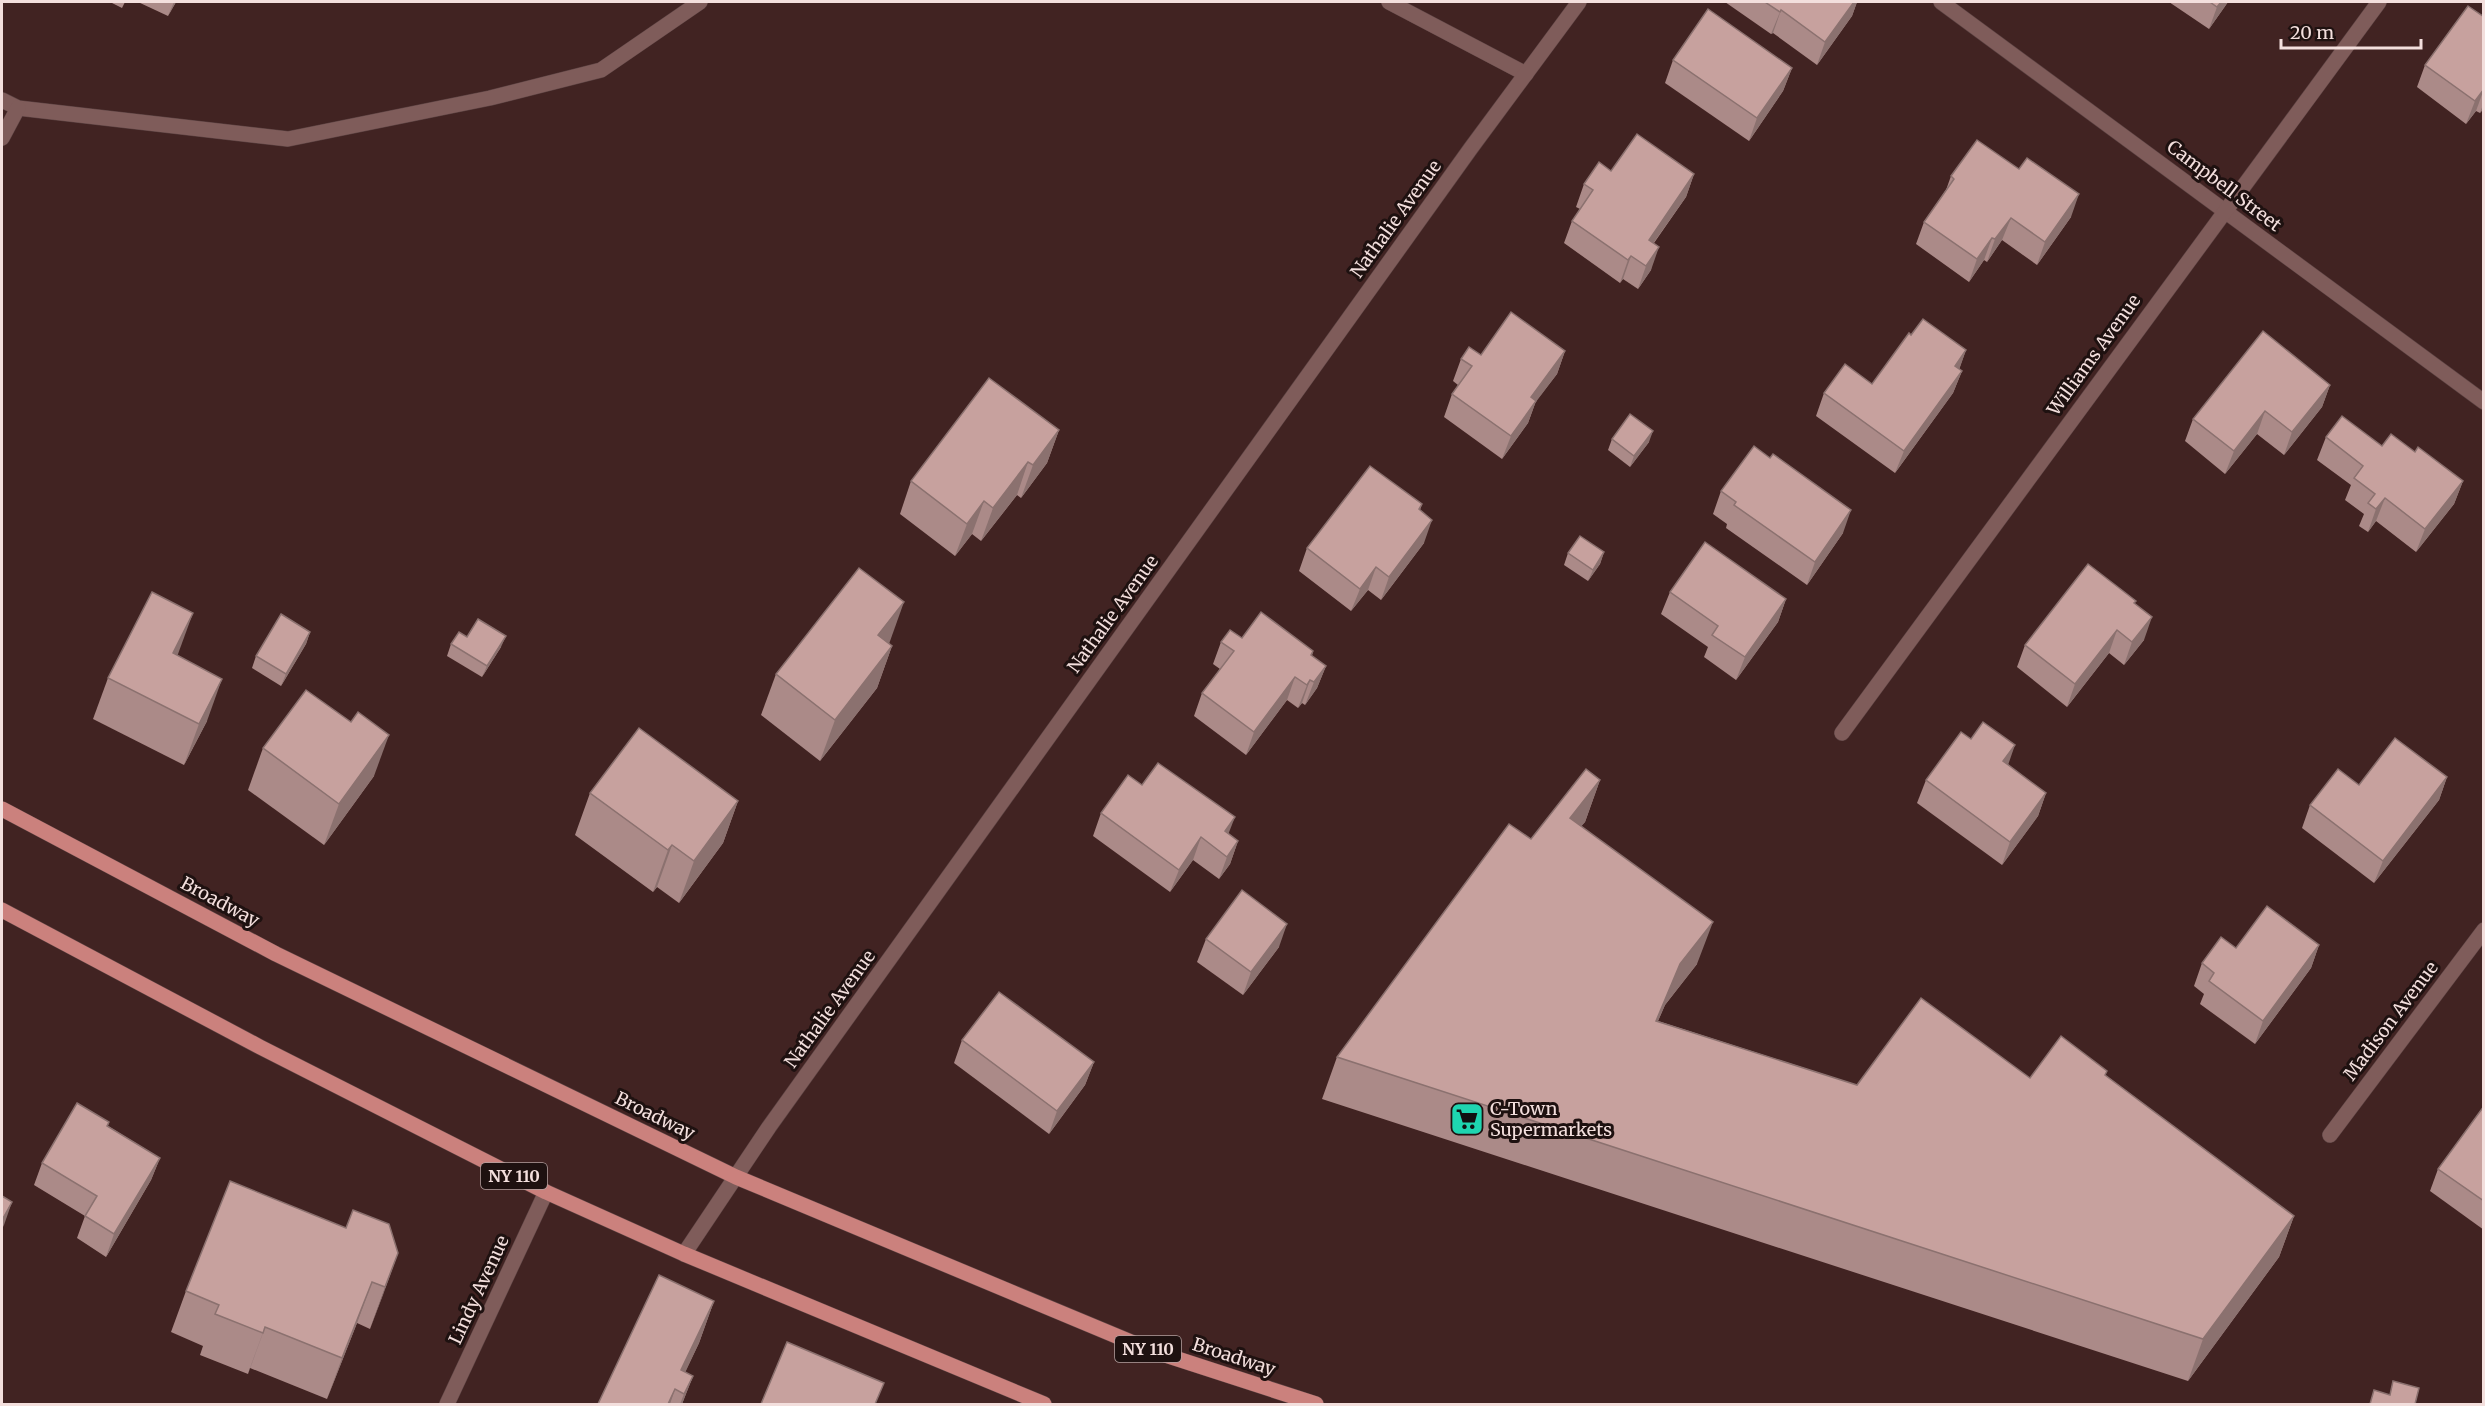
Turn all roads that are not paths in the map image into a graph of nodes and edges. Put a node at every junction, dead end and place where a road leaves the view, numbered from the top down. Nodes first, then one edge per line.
1 (700, 2) edge
2 (1389, 2) edge
3 (1579, 2) edge
4 (1941, 2) edge
5 (2379, 2) edge
6 (1526, 74) junction
7 (2, 100) edge
8 (18, 108) junction
9 (2, 138) edge
10 (2224, 210) junction
11 (2484, 402) edge
12 (1842, 733) dead end
13 (2, 808) edge
14 (2, 910) edge
15 (2484, 930) edge
16 (2330, 1135) dead end
17 (736, 1177) junction
18 (546, 1192) junction
19 (684, 1254) junction
20 (447, 1404) edge
21 (1042, 1404) edge
22 (1316, 1404) edge

1 - 8 street
2 - 6 street
3 - 6 street, Nathalie Avenue
4 - 10 street, Campbell Street
5 - 10 street, Williams Avenue
6 - 17 street, Nathalie Avenue
7 - 8 street
8 - 9 street
10 - 11 street, Campbell Street
10 - 12 street, Williams Avenue
13 - 17 main road, Broadway / NY 110
14 - 18 main road, NY 110
15 - 16 street, Madison Avenue
17 - 19 street, Nathalie Avenue
17 - 22 main road, Broadway / NY 110
18 - 19 main road, NY 110
18 - 20 street, Lindy Avenue
19 - 21 main road, NY 110

